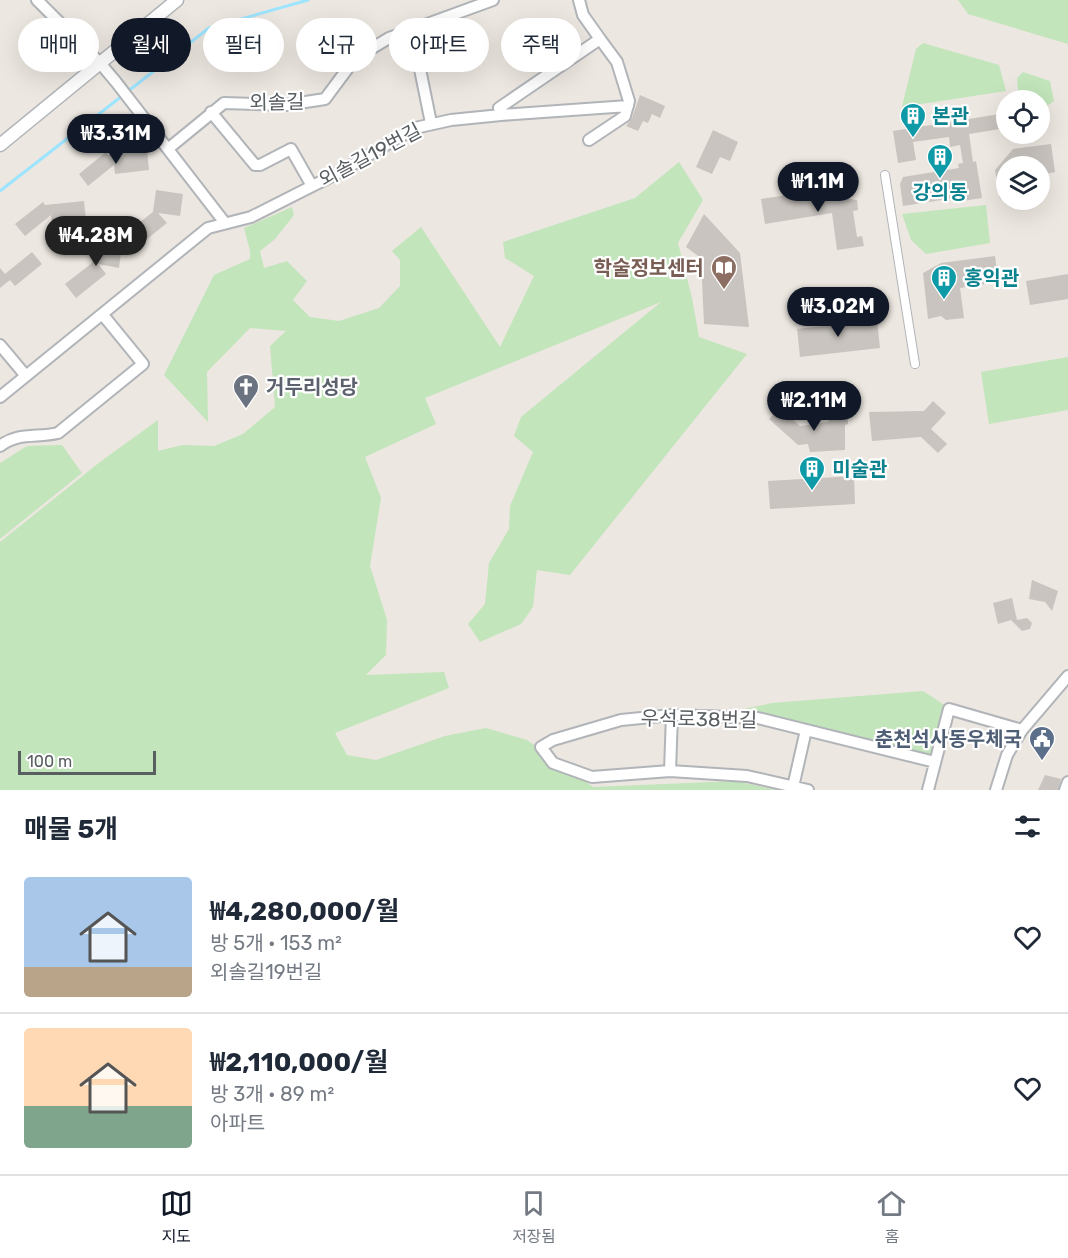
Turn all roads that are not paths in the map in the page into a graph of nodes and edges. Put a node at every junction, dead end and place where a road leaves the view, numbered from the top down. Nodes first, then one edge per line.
1 (37, 0) edge
2 (177, 0) edge
3 (454, 0) edge
4 (493, 0) edge
5 (579, 0) edge
6 (462, 10) junction
7 (442, 18) edge
8 (389, 38) edge
9 (600, 39) junction
10 (100, 63) junction
11 (421, 72) edge
12 (628, 106) junction
13 (211, 112) junction
14 (501, 115) junction
15 (431, 123) junction
16 (589, 140) dead end
17 (0, 145) edge
18 (168, 148) junction
19 (885, 175) dead end
20 (312, 186) junction
21 (225, 223) junction
22 (103, 315) junction
23 (0, 345) edge
24 (915, 364) dead end
25 (26, 376) junction
26 (0, 398) edge
27 (0, 446) edge
28 (1068, 676) edge
29 (672, 715) junction
30 (806, 730) junction
31 (1022, 730) junction
32 (935, 762) junction
33 (670, 771) junction
34 (1068, 782) edge
35 (793, 787) junction
36 (808, 790) edge
37 (928, 790) edge
38 (996, 790) edge
39 (1065, 790) edge

1 - 10 street
2 - 10 street
3 - 6 street
4 - 6 street, 외솔길
5 - 9 street
6 - 7 street, 외솔길
8 - 13 street, 외솔길
9 - 12 street
9 - 14 street
10 - 17 street
10 - 18 street
11 - 15 street
12 - 14 street, 외솔길19번길
12 - 16 street
13 - 18 street, 외솔길
13 - 20 street, 외솔길
14 - 15 street, 외솔길19번길
15 - 20 street, 외솔길19번길
18 - 21 street
19 - 24 street
20 - 21 street, 외솔길19번길
21 - 22 street, 외솔길19번길
22 - 25 street, 외솔길19번길
22 - 27 street
23 - 25 street
25 - 26 street, 외솔길19번길
28 - 31 street
29 - 30 street, 우석로38번길
29 - 33 street
29 - 33 street, 우석로38번길
30 - 32 street, 우석로38번길
30 - 35 street
31 - 32 street
31 - 38 street
32 - 37 street
33 - 35 street, 우석로38번길
34 - 39 street
35 - 36 street, 우석로38번길

